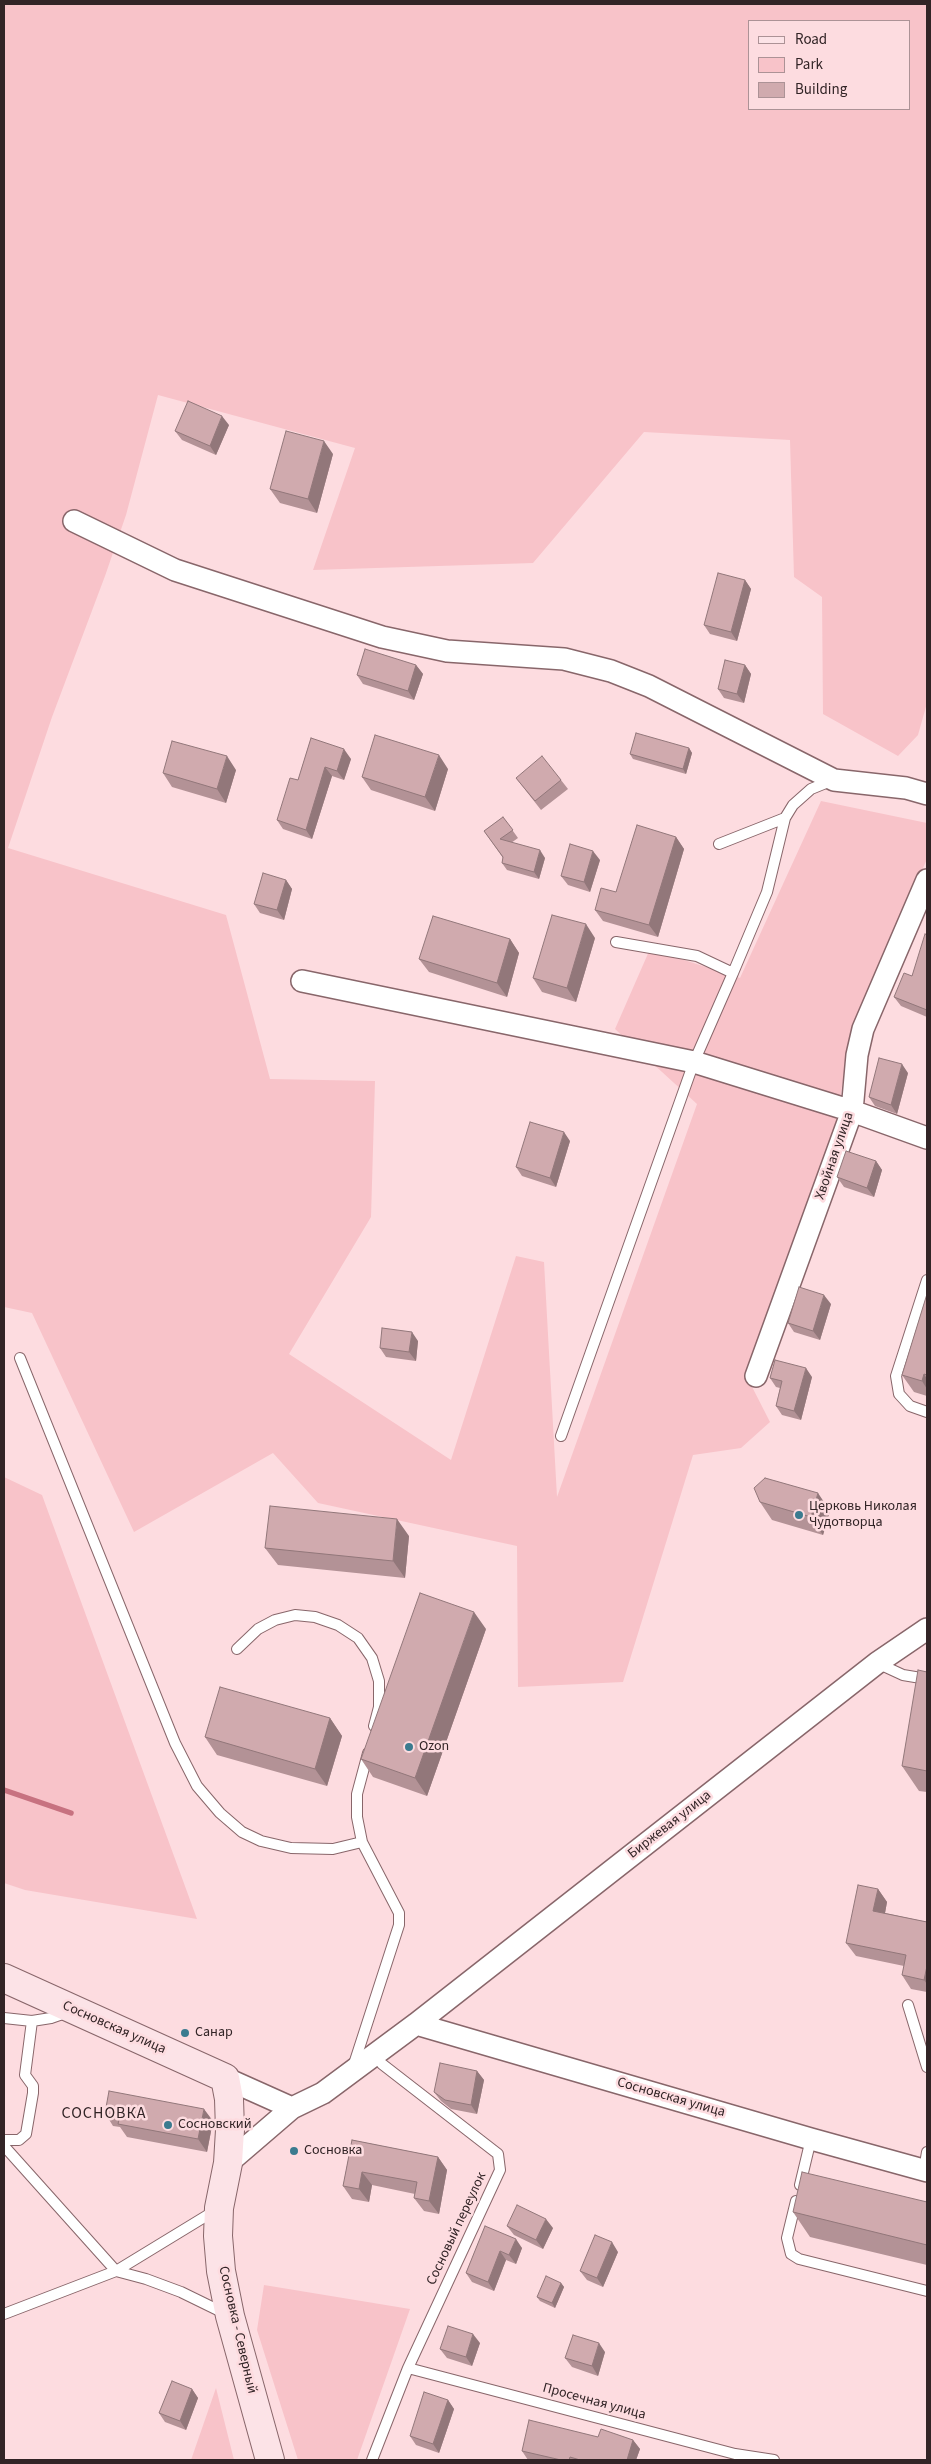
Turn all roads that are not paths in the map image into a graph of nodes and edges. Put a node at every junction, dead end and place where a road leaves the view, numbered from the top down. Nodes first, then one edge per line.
1 (74, 520) dead end
2 (834, 780) junction
3 (927, 794) edge
4 (785, 818) junction
5 (720, 844) dead end
6 (927, 880) edge
7 (616, 942) dead end
8 (733, 973) junction
9 (302, 981) dead end
10 (694, 1062) junction
11 (852, 1111) junction
12 (927, 1138) edge
13 (927, 1280) edge
14 (20, 1358) dead end
15 (756, 1376) dead end
16 (927, 1412) edge
17 (561, 1436) dead end
18 (927, 1629) edge
19 (237, 1649) dead end
20 (877, 1663) junction
21 (927, 1679) edge
22 (362, 1842) junction
23 (4, 1978) edge
24 (908, 2005) dead end
25 (74, 2010) junction
26 (4, 2018) edge
27 (32, 2021) junction
28 (416, 2024) junction
29 (375, 2055) junction
30 (927, 2067) edge
31 (351, 2073) junction
32 (225, 2078) junction
33 (292, 2108) junction
34 (4, 2140) edge
35 (811, 2140) junction
36 (4, 2146) edge
37 (228, 2163) junction
38 (926, 2164) edge
39 (219, 2208) junction
40 (116, 2271) junction
41 (927, 2291) edge
42 (4, 2314) edge
43 (230, 2316) junction
44 (408, 2368) junction
45 (270, 2460) edge
46 (372, 2460) edge
47 (774, 2460) edge

1 - 2 street
2 - 3 street
2 - 4 lane
4 - 5 lane
4 - 8 lane
6 - 11 street, Хвойная улица
7 - 8 lane
8 - 10 lane
9 - 10 street
10 - 11 street
10 - 17 lane
11 - 12 street
11 - 15 street, Хвойная улица
13 - 16 lane
14 - 22 lane
18 - 20 street, Биржевая улица
19 - 22 lane
20 - 21 lane
20 - 28 street, Биржевая улица
22 - 31 lane
23 - 25 street, Сосновская улица
24 - 30 lane
25 - 27 lane
25 - 32 street, Сосновская улица
26 - 27 lane
27 - 34 lane
28 - 29 street, Биржевая улица
28 - 35 street, Сосновская улица
29 - 31 street, Биржевая улица
29 - 44 lane, Сосновый переулок
31 - 33 street, Биржевая улица
32 - 33 street
32 - 37 street, Сосновка - Северный
33 - 37 street, Биржевая улица
35 - 38 street, Сосновская улица
35 - 41 lane
36 - 40 lane
37 - 39 street, Сосновка - Северный
39 - 40 lane
39 - 43 street, Сосновка - Северный
40 - 42 lane
40 - 43 lane
43 - 45 street, Сосновка - Северный
44 - 46 lane, Сосновый переулок
44 - 47 lane, Просечная улица

